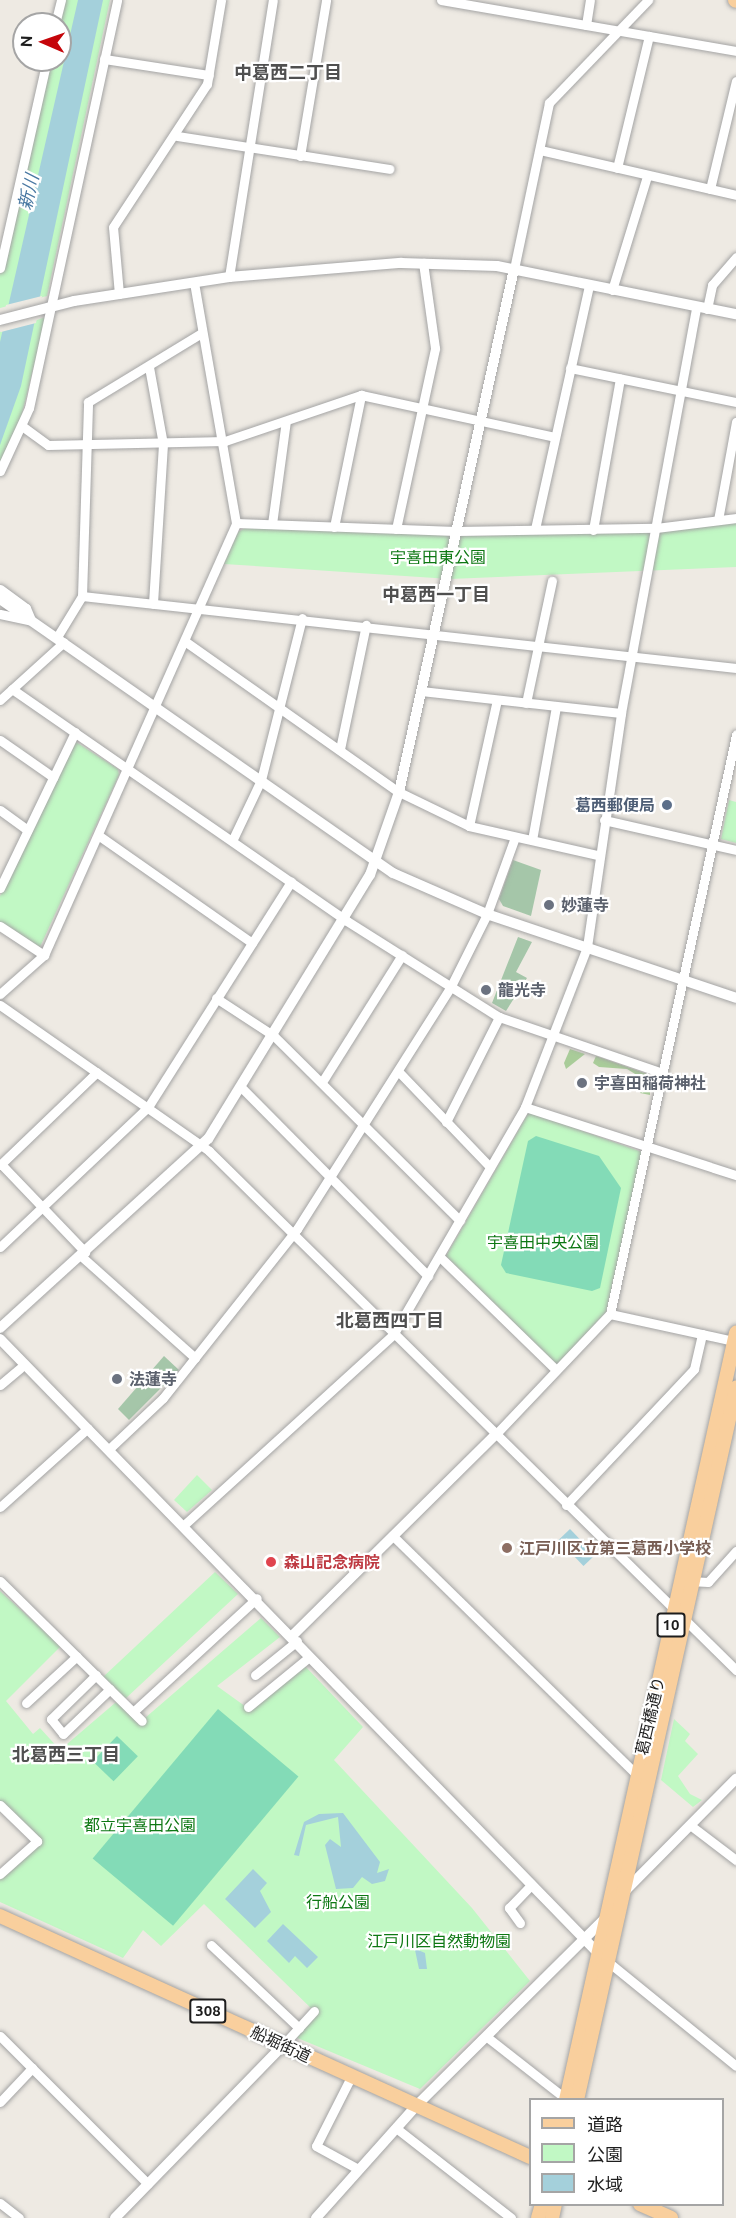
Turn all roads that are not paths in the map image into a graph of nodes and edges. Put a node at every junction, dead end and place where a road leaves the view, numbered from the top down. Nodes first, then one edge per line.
1 (117, 0) edge
2 (221, 0) edge
3 (273, 0) edge
4 (326, 0) edge
5 (441, 0) edge
6 (507, 0) edge
7 (591, 0) edge
8 (648, 0) edge
9 (505, 11) junction
10 (586, 25) junction
11 (623, 32) junction
12 (649, 36) junction
13 (736, 51) edge
14 (104, 59) junction
15 (44, 72) edge
16 (209, 75) junction
17 (736, 81) edge
18 (177, 136) junction
19 (249, 148) junction
20 (540, 150) junction
21 (300, 156) junction
22 (617, 168) junction
23 (389, 169) dead end
24 (647, 176) junction
25 (710, 189) junction
26 (736, 195) edge
27 (736, 257) edge
28 (423, 263) junction
29 (0, 266) edge
30 (514, 269) junction
31 (228, 277) junction
32 (195, 284) junction
33 (588, 285) junction
34 (612, 290) junction
35 (119, 294) junction
36 (49, 308) junction
37 (702, 308) junction
38 (736, 314) edge
39 (0, 320) edge
40 (200, 334) junction
41 (149, 367) junction
42 (570, 368) junction
43 (620, 378) junction
44 (680, 391) junction
45 (361, 395) junction
46 (736, 402) edge
47 (422, 409) junction
48 (481, 421) junction
49 (286, 422) junction
50 (736, 422) edge
51 (22, 426) junction
52 (555, 437) junction
53 (225, 441) junction
54 (163, 444) junction
55 (85, 445) junction
56 (0, 471) edge
57 (736, 518) edge
58 (718, 520) junction
59 (236, 523) junction
60 (272, 524) junction
61 (334, 527) junction
62 (656, 528) junction
63 (396, 529) junction
64 (535, 529) junction
65 (593, 530) junction
66 (456, 531) junction
67 (552, 581) dead end
68 (0, 589) edge
69 (82, 596) junction
70 (0, 599) edge
71 (153, 604) junction
72 (200, 609) junction
73 (0, 614) edge
74 (302, 618) junction
75 (31, 620) junction
76 (366, 625) junction
77 (435, 633) junction
78 (61, 639) junction
79 (186, 642) junction
80 (538, 646) junction
81 (633, 656) junction
82 (736, 668) edge
83 (12, 689) junction
84 (422, 691) junction
85 (0, 700) edge
86 (497, 700) junction
87 (525, 703) junction
88 (156, 704) junction
89 (277, 706) junction
90 (556, 707) junction
91 (621, 713) junction
92 (75, 732) junction
93 (736, 735) edge
94 (0, 740) edge
95 (340, 749) junction
96 (127, 769) junction
97 (53, 777) junction
98 (261, 780) junction
99 (399, 792) junction
100 (0, 810) edge
101 (604, 820) junction
102 (469, 826) junction
103 (28, 830) junction
104 (98, 835) junction
105 (515, 837) junction
106 (532, 840) junction
107 (232, 841) junction
108 (711, 844) junction
109 (736, 850) edge
110 (598, 855) junction
111 (376, 861) junction
112 (291, 882) junction
113 (0, 888) edge
114 (487, 914) junction
115 (346, 921) junction
116 (0, 926) edge
117 (252, 943) junction
118 (588, 947) junction
119 (44, 955) junction
120 (402, 955) junction
121 (682, 980) junction
122 (451, 986) junction
123 (0, 994) edge
124 (216, 998) junction
125 (736, 998) edge
126 (0, 1005) edge
127 (499, 1017) junction
128 (550, 1034) junction
129 (274, 1036) junction
130 (398, 1071) junction
131 (97, 1072) junction
132 (663, 1073) junction
133 (322, 1082) junction
134 (241, 1087) junction
135 (148, 1107) junction
136 (525, 1107) junction
137 (446, 1122) junction
138 (363, 1123) junction
139 (202, 1146) junction
140 (646, 1150) junction
141 (1, 1165) edge
142 (490, 1167) junction
143 (736, 1175) edge
144 (331, 1177) junction
145 (43, 1207) junction
146 (460, 1221) junction
147 (293, 1234) junction
148 (1, 1244) edge
149 (83, 1254) junction
150 (440, 1257) junction
151 (428, 1276) junction
152 (610, 1314) junction
153 (0, 1328) edge
154 (702, 1334) junction
155 (393, 1335) junction
156 (735, 1337) edge
157 (0, 1339) edge
158 (195, 1358) junction
159 (20, 1368) dead end
160 (556, 1370) junction
161 (0, 1385) edge
162 (736, 1388) edge
163 (88, 1428) junction
164 (495, 1435) junction
165 (109, 1449) junction
166 (566, 1505) junction
167 (0, 1507) edge
168 (184, 1524) junction
169 (393, 1536) junction
170 (736, 1551) edge
171 (0, 1581) edge
172 (687, 1581) junction
173 (257, 1598) junction
174 (675, 1608) junction
175 (684, 1621) junction
176 (295, 1638) junction
177 (77, 1656) junction
178 (309, 1656) junction
179 (736, 1670) edge
180 (255, 1675) dead end
181 (96, 1676) junction
182 (110, 1689) junction
183 (26, 1703) dead end
184 (248, 1707) dead end
185 (133, 1712) junction
186 (142, 1721) dead end
187 (637, 1775) junction
188 (736, 1779) edge
189 (0, 1805) edge
190 (690, 1825) junction
191 (736, 1860) edge
192 (0, 1874) edge
193 (531, 1885) junction
194 (621, 1895) junction
195 (0, 1916) edge
196 (606, 1918) junction
197 (520, 1923) dead end
198 (584, 1940) junction
199 (212, 1945) dead end
200 (603, 1958) junction
201 (314, 2010) dead end
202 (299, 2028) junction
203 (0, 2036) edge
204 (487, 2037) junction
205 (283, 2045) junction
206 (736, 2066) edge
207 (32, 2068) junction
208 (351, 2077) junction
209 (565, 2098) edge
210 (566, 2098) edge
211 (577, 2098) edge
212 (0, 2102) edge
213 (416, 2106) junction
214 (396, 2128) junction
215 (529, 2156) edge
216 (358, 2169) junction
217 (148, 2184) junction
218 (0, 2203) edge
219 (642, 2206) edge
220 (19, 2218) edge
221 (115, 2218) edge
222 (316, 2218) edge
223 (511, 2218) edge
224 (671, 2218) edge

1 - 14 street
2 - 16 street
3 - 19 street
4 - 21 street
5 - 9 street
6 - 9 street
7 - 10 street
8 - 11 street
9 - 10 street
10 - 11 street
11 - 12 street
11 - 20 street
12 - 13 street
12 - 22 street
14 - 16 street
14 - 36 street
15 - 29 street
16 - 18 street
17 - 25 street
18 - 19 street
18 - 35 street
19 - 21 street
19 - 31 street
20 - 22 street
20 - 30 street
21 - 23 street
22 - 24 street
24 - 25 street
24 - 34 street
25 - 26 street
27 - 37 street
28 - 30 street
28 - 31 street
28 - 47 street
30 - 33 street
30 - 48 street
31 - 32 street
32 - 35 street
32 - 40 street
33 - 34 street
33 - 42 street
34 - 37 street
35 - 36 street
36 - 39 street
36 - 51 street
37 - 38 street
37 - 44 street
40 - 41 street
40 - 53 street
41 - 54 street
41 - 55 street
42 - 43 street
42 - 52 street
43 - 44 street
43 - 65 street
44 - 46 street
44 - 62 street
45 - 47 street
45 - 49 street
45 - 61 street
47 - 48 street
47 - 63 street
48 - 52 street
48 - 66 street
49 - 53 street
49 - 60 street
50 - 58 street
51 - 55 street
51 - 56 street
52 - 64 street
53 - 54 street
53 - 59 street
54 - 55 street
54 - 71 street
55 - 69 street
57 - 58 street
58 - 62 street
59 - 60 street
59 - 72 street
60 - 61 street
61 - 63 street
62 - 65 street
62 - 81 street
63 - 66 street
64 - 65 street
64 - 66 street
66 - 77 street
67 - 80 street
68 - 75 street
69 - 71 street
69 - 78 street
70 - 75 street
71 - 72 street
72 - 74 street
72 - 79 street
73 - 75 street
74 - 76 street
74 - 89 street
75 - 78 street
76 - 77 street
76 - 95 street
77 - 80 street
77 - 84 street
78 - 83 street
78 - 88 street
79 - 88 street
79 - 89 street
80 - 81 street
80 - 87 street
81 - 82 street
81 - 91 street
83 - 85 street
83 - 92 street
84 - 86 street
84 - 99 street
86 - 87 street
86 - 102 street
87 - 90 street
88 - 96 street
88 - 98 street
89 - 95 street
89 - 98 street
90 - 91 street
90 - 106 street
91 - 101 street
92 - 96 street
92 - 97 street
93 - 108 street
94 - 97 street
95 - 99 street
96 - 104 street
96 - 107 street
97 - 103 street
98 - 107 street
98 - 111 street
99 - 102 street
99 - 111 street
100 - 103 street
101 - 108 street
101 - 110 street
102 - 105 street
103 - 113 street
104 - 117 street
104 - 119 street
105 - 106 street
105 - 114 street
106 - 110 street
107 - 112 street
108 - 109 street
108 - 121 street
110 - 118 street
111 - 114 street
111 - 115 street
112 - 115 street
112 - 117 street
114 - 118 street
114 - 122 street
115 - 120 street
115 - 129 street
116 - 119 street
117 - 124 street
118 - 121 street
118 - 128 street
119 - 123 street
120 - 122 street
120 - 133 street
121 - 125 street
121 - 132 street
122 - 127 street
122 - 130 street
124 - 129 street
124 - 135 street
126 - 131 street
127 - 128 street
127 - 137 street
128 - 132 street
128 - 136 street
129 - 133 street
129 - 134 street
130 - 137 street
130 - 138 street
131 - 135 street
131 - 141 street
132 - 140 street
133 - 138 street
134 - 139 street
134 - 144 street
135 - 139 street
135 - 145 street
136 - 140 street
136 - 142 street
137 - 142 street
138 - 144 street
138 - 146 street
139 - 147 street
139 - 149 street
140 - 143 street
140 - 152 street
141 - 145 street
142 - 146 street
144 - 147 street
144 - 151 street
145 - 148 street
145 - 149 street
146 - 150 street
147 - 155 street
147 - 158 street
149 - 153 street
149 - 158 street
150 - 151 street
150 - 160 street
151 - 155 street
152 - 154 street
152 - 160 street
154 - 156 street
154 - 166 street
155 - 164 street
155 - 168 street
156 - 172 main road, 葛西橋通り / 10
157 - 163 street
158 - 165 street
159 - 161 street
160 - 164 street
162 - 172 main road, 葛西橋通り / 10
163 - 165 street
163 - 167 street
164 - 166 street
164 - 169 street
165 - 168 street
166 - 174 street
168 - 173 street
169 - 176 street
169 - 187 street
170 - 172 street
171 - 177 street
172 - 174 main road, 葛西橋通り / 10
172 - 175 main road, 葛西橋通り / 10
173 - 176 street
173 - 185 street
174 - 175 street
174 - 187 main road, 葛西橋通り / 10
175 - 179 street
175 - 194 main road, 葛西橋通り / 10
176 - 178 street
176 - 180 street
177 - 181 street
177 - 183 street
178 - 184 street
178 - 193 street
181 - 182 street
181 - 182 street
182 - 185 street
185 - 186 street
187 - 196 main road, 葛西橋通り / 10
188 - 190 street
189 - 192 street
190 - 191 street
190 - 194 street
193 - 197 street
193 - 198 street
194 - 196 street
194 - 200 main road, 葛西橋通り / 10
195 - 205 main road, 船堀街道 / 308
196 - 198 street
196 - 200 main road, 葛西橋通り / 10
198 - 200 street
198 - 204 street
199 - 202 street
200 - 206 street
200 - 210 main road, 葛西橋通り / 10
200 - 211 main road, 葛西橋通り / 10
201 - 202 street
202 - 205 street
203 - 207 street
204 - 209 street
204 - 213 street
205 - 208 main road, 船堀街道 / 308
205 - 217 street
207 - 212 street
207 - 217 street
208 - 213 main road, 船堀街道 / 308
208 - 216 street
213 - 214 street
213 - 215 main road, 船堀街道 / 308
214 - 216 street
214 - 223 street
216 - 222 street
217 - 221 street
218 - 220 street
219 - 224 main road

